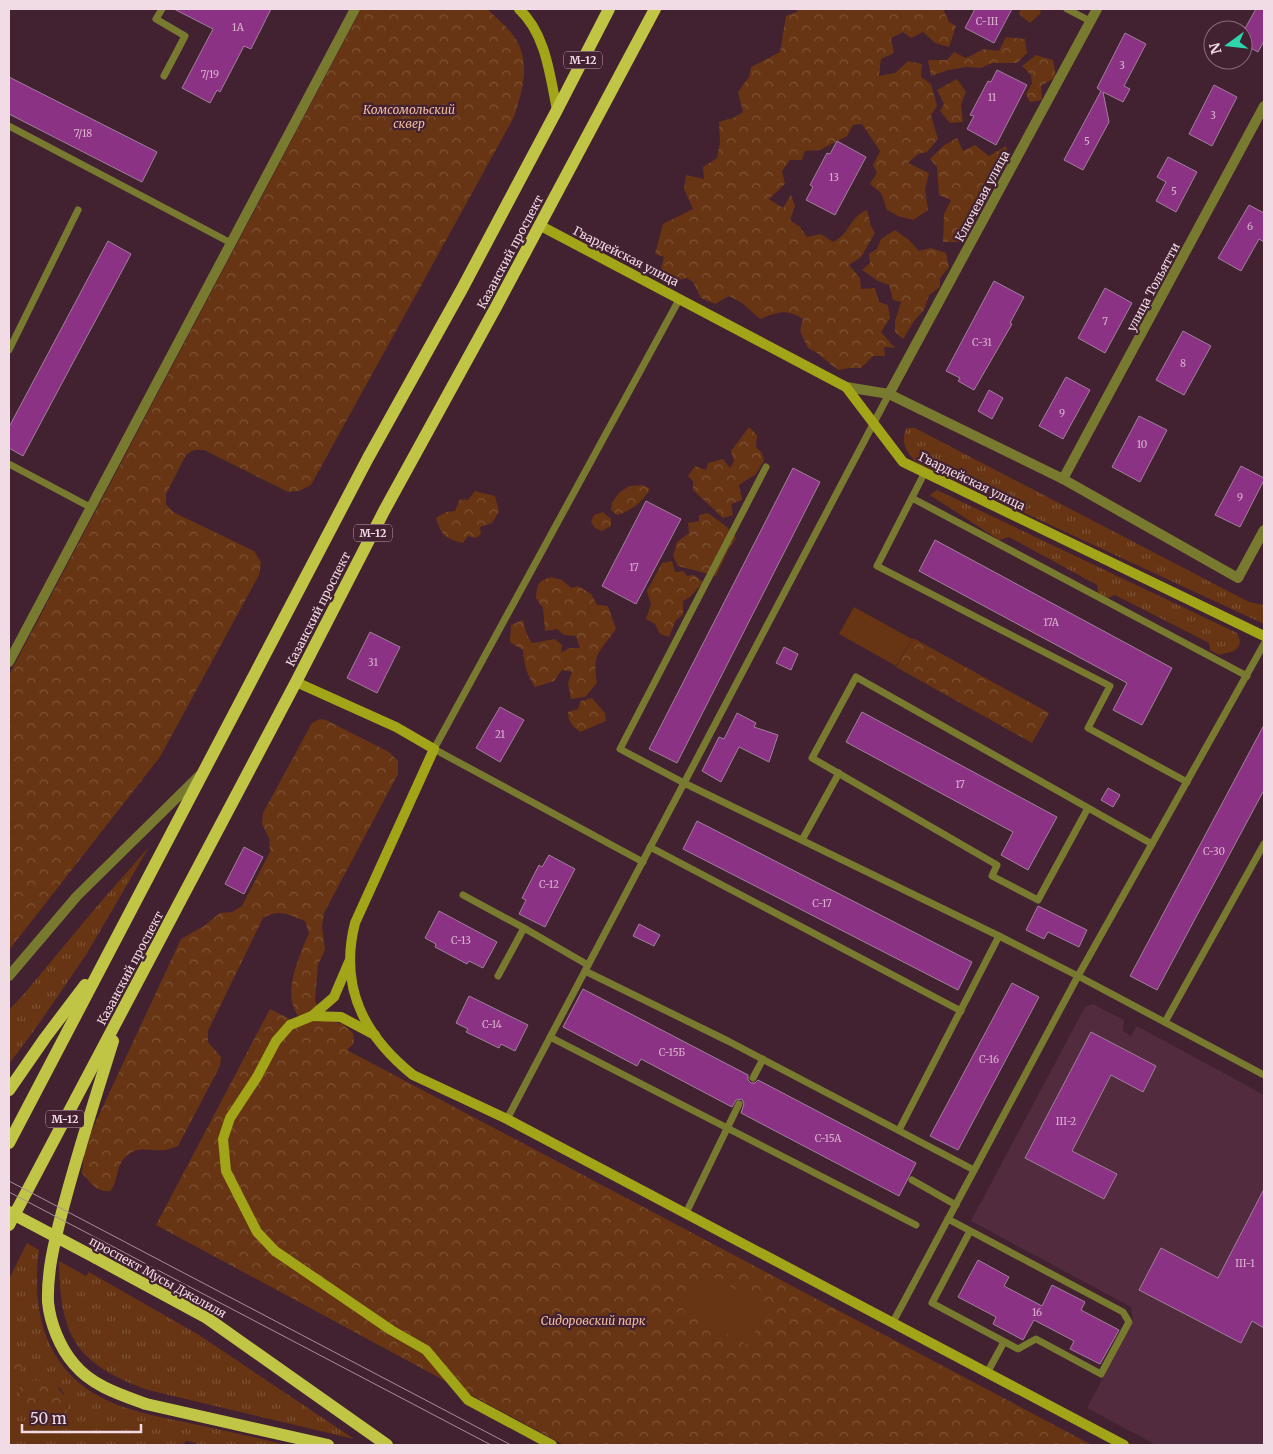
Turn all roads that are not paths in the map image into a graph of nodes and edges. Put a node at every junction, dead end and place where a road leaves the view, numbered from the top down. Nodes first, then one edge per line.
1 (162, 9) edge
2 (355, 9) edge
3 (519, 9) edge
4 (609, 9) edge
5 (656, 9) edge
6 (1067, 9) edge
7 (1097, 9) edge
8 (1090, 21) junction
9 (164, 76) dead end
10 (1264, 106) edge
11 (557, 110) junction
12 (9, 126) edge
13 (78, 210) dead end
14 (539, 226) junction
15 (231, 243) junction
16 (680, 298) junction
17 (9, 350) edge
18 (846, 387) junction
19 (889, 394) junction
20 (873, 424) junction
21 (9, 464) edge
22 (766, 467) dead end
23 (925, 472) junction
24 (1063, 479) junction
25 (912, 498) junction
26 (90, 507) junction
27 (1264, 530) edge
28 (1264, 636) edge
29 (1264, 644) edge
30 (9, 662) edge
31 (1247, 676) junction
32 (296, 682) junction
33 (434, 749) junction
34 (207, 768) junction
35 (839, 773) junction
36 (1187, 782) junction
37 (684, 783) junction
38 (1088, 808) junction
39 (802, 840) junction
40 (1152, 844) junction
41 (1264, 844) edge
42 (650, 847) junction
43 (642, 862) junction
44 (463, 895) dead end
45 (524, 928) junction
46 (1000, 936) junction
47 (108, 956) junction
48 (350, 961) junction
49 (586, 968) junction
50 (9, 976) edge
51 (498, 976) dead end
52 (1078, 976) junction
53 (961, 1011) junction
54 (122, 1012) junction
55 (312, 1016) junction
56 (1165, 1022) junction
57 (376, 1036) junction
58 (550, 1037) junction
59 (763, 1059) junction
60 (1264, 1075) edge
61 (753, 1078) dead end
62 (9, 1090) edge
63 (739, 1104) dead end
64 (507, 1119) junction
65 (727, 1128) junction
66 (899, 1130) junction
67 (9, 1142) edge
68 (974, 1170) junction
69 (912, 1180) dead end
70 (956, 1205) junction
71 (9, 1212) edge
72 (686, 1213) junction
73 (948, 1219) junction
74 (916, 1224) dead end
75 (9, 1225) edge
76 (970, 1231) junction
77 (893, 1322) junction
78 (1004, 1342) junction
79 (987, 1372) junction
80 (328, 1445) edge
81 (387, 1445) edge
82 (552, 1445) edge
83 (1124, 1445) edge

1 - 9 lane
2 - 15 street
3 - 11 street
4 - 11 main road, Казанский проспект / М-12
5 - 14 main road, Казанский проспект / М-12
6 - 8 lane
7 - 8 street, Ключевая улица
8 - 19 street, Ключевая улица
10 - 24 street, улица Тольятти
11 - 34 main road, Казанский проспект / М-12
12 - 15 lane
13 - 17 lane
14 - 16 street, Гвардейская улица
14 - 32 main road, Казанский проспект / М-12
15 - 26 street
16 - 18 street, Гвардейская улица
16 - 33 lane
18 - 19 street
18 - 20 street, Гвардейская улица
19 - 20 lane
19 - 24 street
20 - 23 street, Гвардейская улица
20 - 37 lane
21 - 26 lane
22 - 37 lane
23 - 25 lane
23 - 28 street, Гвардейская улица
24 - 27 street
25 - 31 lane
25 - 36 lane
26 - 30 street
29 - 31 lane
31 - 36 lane
32 - 33 street
32 - 54 main road, Казанский проспект / М-12
33 - 43 lane
33 - 48 street
34 - 47 main road, Казанский проспект / М-12
34 - 50 street
35 - 38 lane
35 - 38 lane
35 - 39 lane
36 - 40 lane
37 - 39 lane
37 - 42 lane
38 - 40 lane
39 - 46 lane
40 - 52 lane
41 - 56 lane
42 - 43 lane
42 - 53 lane
43 - 49 lane
44 - 45 lane
45 - 49 lane
45 - 51 lane
46 - 52 lane
46 - 53 lane
47 - 62 main road
47 - 67 main road, Казанский проспект / М-12
48 - 55 street
48 - 57 street
49 - 58 lane
49 - 59 lane
52 - 56 lane
52 - 68 lane
53 - 66 lane
54 - 75 main road, Казанский проспект / М-12
54 - 80 main road
55 - 57 street
55 - 82 street
56 - 60 lane
57 - 64 street
58 - 64 lane
58 - 65 lane
59 - 61 lane
59 - 66 lane
63 - 65 lane
64 - 72 street
65 - 72 lane
65 - 74 lane
66 - 68 lane
68 - 70 lane
69 - 70 lane
70 - 73 lane
71 - 81 main road, проспект Мусы Джалиля, bridge
72 - 77 street
73 - 76 lane
73 - 77 lane
76 - 78 lane
76 - 78 lane
77 - 79 street
78 - 79 lane
79 - 83 street

